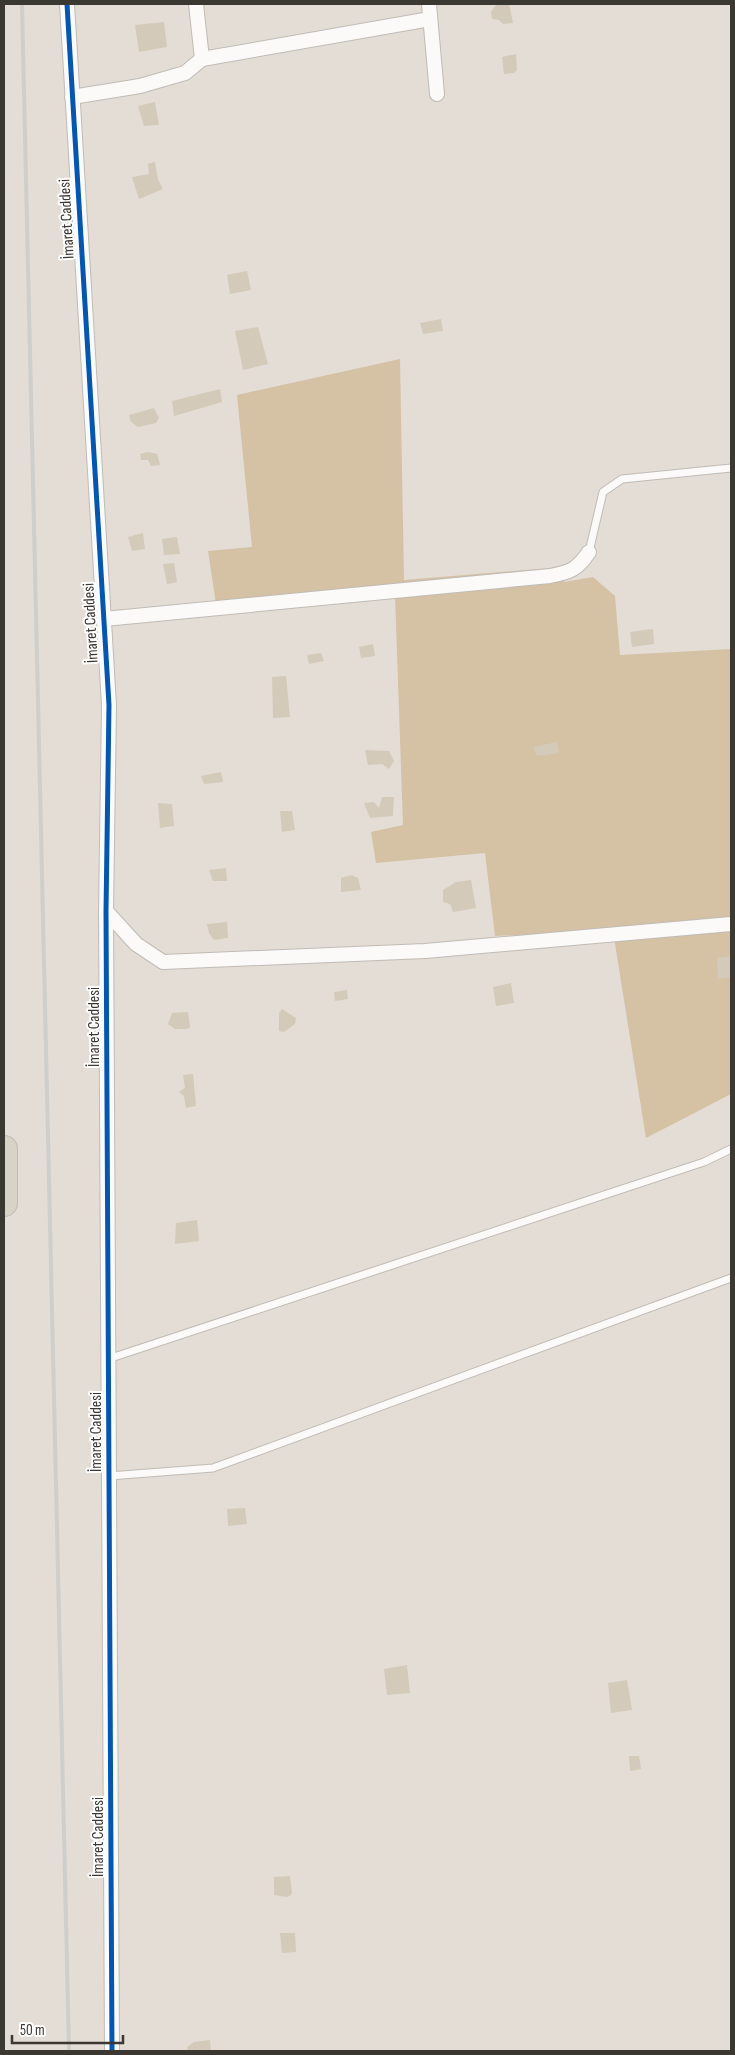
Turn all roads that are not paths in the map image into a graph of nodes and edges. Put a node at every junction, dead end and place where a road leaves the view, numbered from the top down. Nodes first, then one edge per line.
1 (66, 4) edge
2 (196, 4) edge
3 (429, 4) edge
4 (430, 19) junction
5 (202, 59) junction
6 (437, 94) dead end
7 (72, 97) junction
8 (731, 468) edge
9 (588, 552) joint
10 (104, 619) junction
11 (106, 911) junction
12 (731, 924) edge
13 (4, 1138) edge
14 (731, 1149) edge
15 (4, 1159) edge
16 (4, 1204) edge
17 (731, 1278) edge
18 (108, 1359) junction
19 (109, 1476) junction
20 (112, 2051) edge

1 - 7 street, İmaret Caddesi
2 - 5 street
3 - 4 street
4 - 5 street
4 - 6 street
5 - 7 street
7 - 10 street, İmaret Caddesi
8 - 9 lane
9 - 10 street
10 - 11 street, İmaret Caddesi
11 - 12 street
11 - 18 street, İmaret Caddesi
13 - 15 highway
14 - 18 lane
15 - 16 highway
17 - 19 lane
18 - 19 street, İmaret Caddesi
19 - 20 street, İmaret Caddesi

